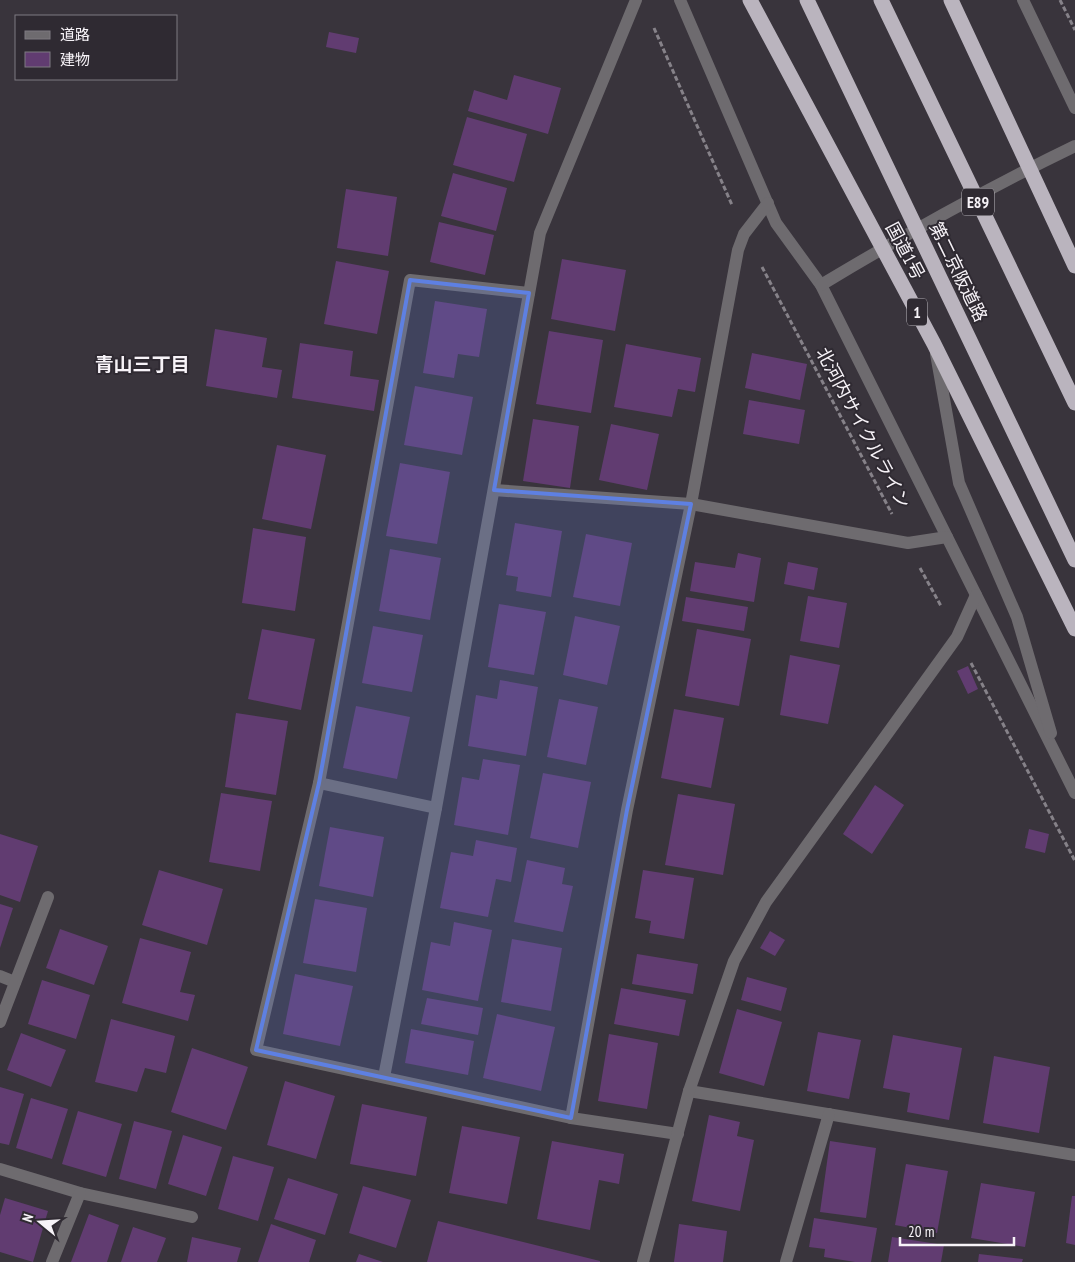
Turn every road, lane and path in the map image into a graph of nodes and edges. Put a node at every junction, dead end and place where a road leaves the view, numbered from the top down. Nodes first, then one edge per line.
1 (636, 0) edge
2 (680, 0) edge
3 (750, 0) edge
4 (807, 0) edge
5 (880, 0) edge
6 (951, 0) edge
7 (1023, 0) edge
8 (1060, 0) edge
9 (654, 27) dead end
10 (1075, 30) edge
11 (1075, 108) edge
12 (1075, 146) edge
13 (1030, 168) junction
14 (768, 203) junction
15 (744, 234) junction
16 (883, 248) junction
17 (1075, 266) edge
18 (821, 285) junction
19 (529, 294) junction
20 (934, 344) junction
21 (1075, 403) edge
22 (494, 490) junction
23 (692, 504) junction
24 (947, 537) junction
25 (908, 544) junction
26 (1075, 560) edge
27 (976, 595) junction
28 (1075, 629) edge
29 (957, 637) junction
30 (1061, 764) junction
31 (319, 782) junction
32 (1075, 793) edge
33 (436, 808) junction
34 (1075, 862) edge
35 (48, 897) dead end
36 (0, 976) edge
37 (15, 982) junction
38 (0, 1022) edge
39 (384, 1077) junction
40 (690, 1090) junction
41 (829, 1114) junction
42 (571, 1118) junction
43 (678, 1134) junction
44 (1075, 1155) edge
45 (0, 1169) edge
46 (80, 1193) junction
47 (192, 1218) dead end
48 (52, 1262) edge
49 (643, 1262) edge
50 (786, 1262) edge

1 - 19 street
2 - 14 street
3 - 16 highway, 国道1号 / 1
4 - 26 highway, 第二京阪道路, bridge
5 - 21 highway, E89, bridge
6 - 13 highway
7 - 11 street
8 - 10 path
9 - 15 path, 北河内サイクルライン
12 - 13 street
13 - 16 street
13 - 17 highway
14 - 15 street
14 - 18 street
15 - 23 street
15 - 25 path, 北河内サイクルライン
16 - 18 street
16 - 20 highway, 国道1号 / 1
18 - 24 street
19 - 22 street
19 - 31 street
20 - 28 highway, 国道1号 / 1
20 - 30 street
22 - 23 street
22 - 33 street
23 - 25 street
23 - 42 street
24 - 25 street
24 - 27 street
25 - 29 path, 北河内サイクルライン
27 - 29 street
27 - 30 street
29 - 34 path, 北河内サイクルライン
29 - 40 street
30 - 32 street
31 - 33 street
31 - 39 street
33 - 39 street
35 - 37 street
36 - 37 street
37 - 38 street
39 - 42 street
40 - 41 street
40 - 43 street
41 - 44 street
41 - 50 street
42 - 43 street
43 - 49 street
45 - 46 street
46 - 47 street
46 - 48 street

